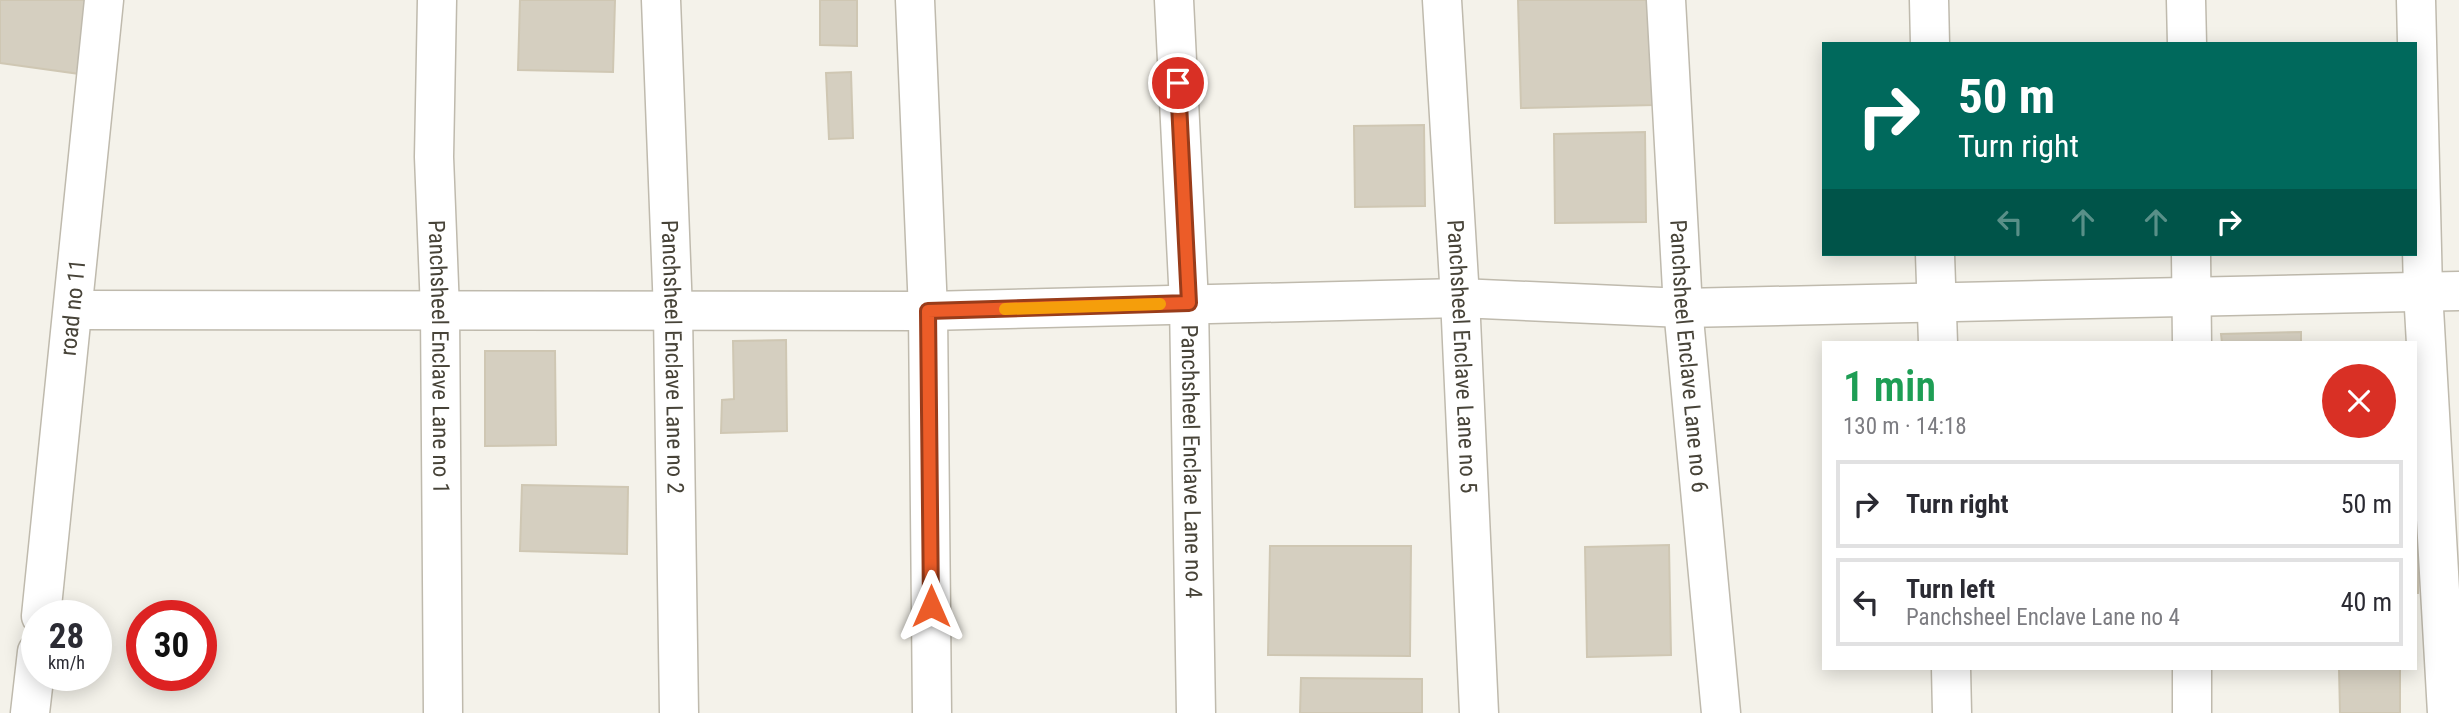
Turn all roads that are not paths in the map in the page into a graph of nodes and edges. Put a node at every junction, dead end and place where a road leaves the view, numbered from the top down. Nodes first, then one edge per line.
1 (104, 0) edge
2 (437, 0) edge
3 (661, 0) edge
4 (915, 0) edge
5 (1174, 0) edge
6 (1442, 0) edge
7 (1667, 0) edge
8 (1929, 0) edge
9 (2186, 0) edge
10 (2416, 0) edge
11 (1930, 42) edge
12 (2187, 42) edge
13 (1935, 256) edge
14 (2191, 256) edge
15 (2441, 291) edge
16 (2192, 295) junction
17 (1460, 298) junction
18 (1189, 303) junction
19 (1936, 304) junction
20 (1683, 308) junction
21 (74, 310) junction
22 (440, 310) junction
23 (928, 311) junction
24 (673, 312) junction
25 (1938, 341) edge
26 (2192, 341) edge
27 (43, 600) edge
28 (1951, 670) edge
29 (2192, 670) edge
30 (33, 691) edge
31 (30, 713) edge
32 (443, 713) edge
33 (679, 713) edge
34 (932, 713) edge
35 (1196, 713) edge
36 (1479, 713) edge
37 (1721, 713) edge
38 (1952, 713) edge
39 (2192, 713) edge
40 (2447, 713) edge

1 - 21 street, road no 11
2 - 22 street, Panchsheel Enclave Lane no 1
3 - 24 street, Panchsheel Enclave Lane no 2
4 - 23 street
5 - 18 street, Panchsheel Enclave Lane no 4
6 - 17 street, Panchsheel Enclave Lane no 5
7 - 20 street, Panchsheel Enclave Lane no 6
8 - 11 street
9 - 12 street
10 - 15 street
13 - 19 street
14 - 16 street
15 - 16 street
15 - 40 street
16 - 19 street
16 - 26 street
17 - 18 street
17 - 20 street
17 - 36 street, Panchsheel Enclave Lane no 5
18 - 23 street
18 - 35 street, Panchsheel Enclave Lane no 4
19 - 20 street
19 - 25 street
20 - 37 street, Panchsheel Enclave Lane no 6
21 - 22 street
21 - 27 street, road no 11
22 - 24 street
22 - 32 street, Panchsheel Enclave Lane no 1
23 - 24 street
23 - 34 street
24 - 33 street, Panchsheel Enclave Lane no 2
28 - 38 street
29 - 39 street
30 - 31 street

